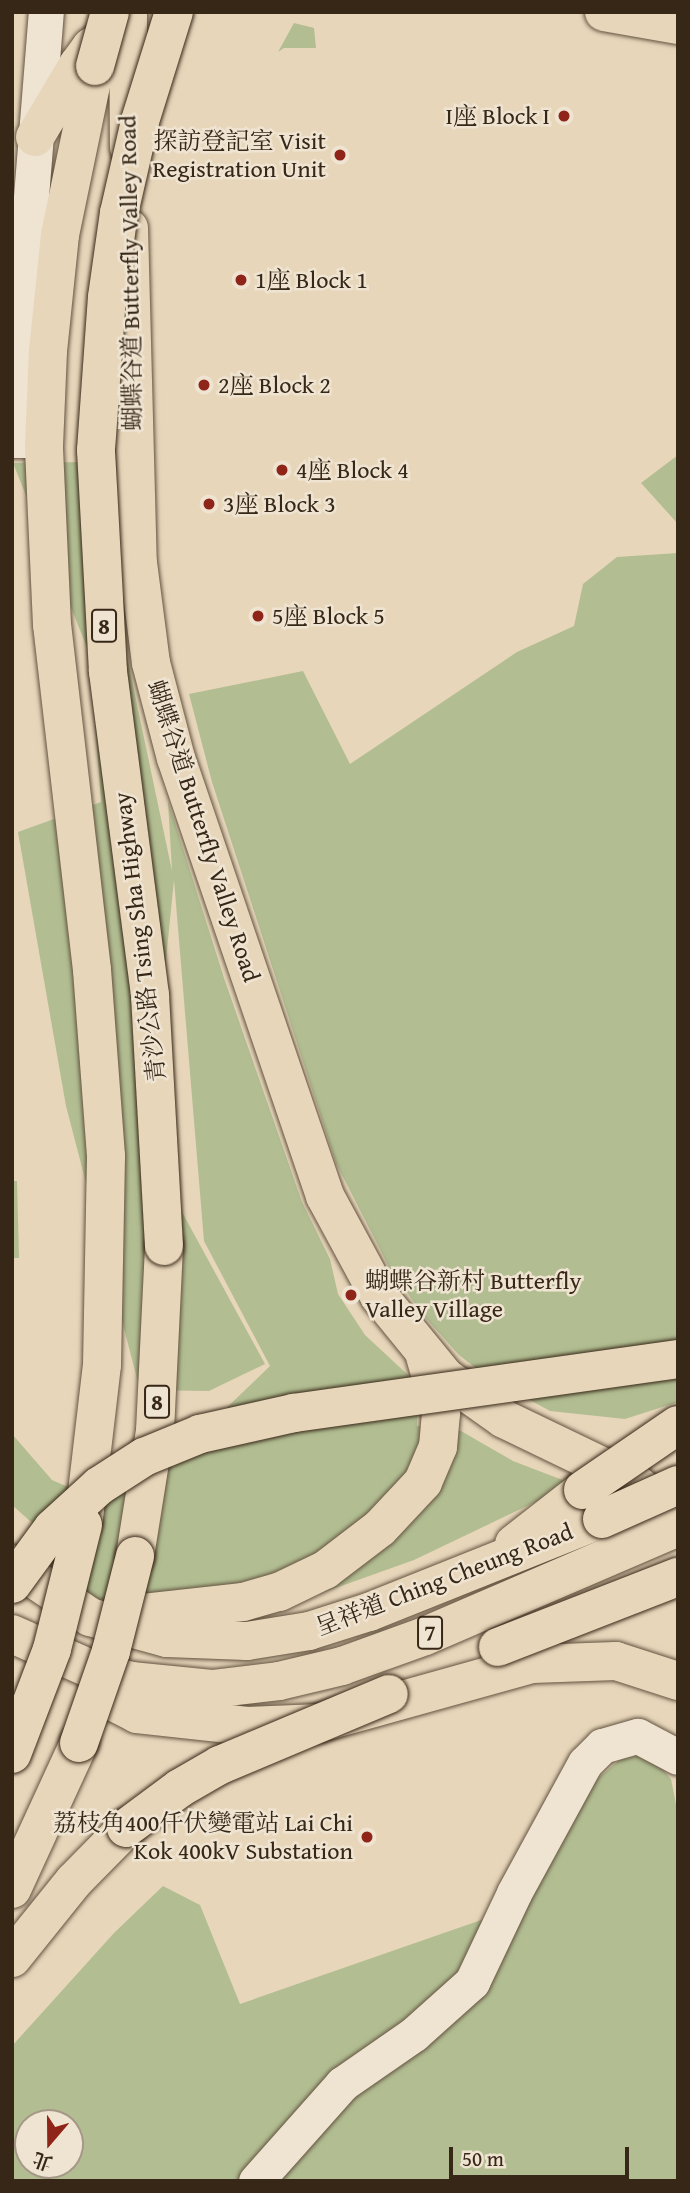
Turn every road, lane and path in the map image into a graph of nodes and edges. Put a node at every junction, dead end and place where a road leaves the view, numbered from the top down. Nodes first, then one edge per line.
1 (46, 12) edge
2 (174, 12) edge
3 (604, 12) edge
4 (651, 12) edge
5 (116, 15) edge
6 (678, 24) edge
7 (35, 137) junction
8 (21, 209) edge
9 (21, 440) edge
10 (425, 1356) junction
11 (678, 1359) edge
12 (678, 1425) edge
13 (528, 1430) junction
14 (678, 1451) edge
15 (678, 1485) edge
16 (593, 1505) junction
17 (678, 1519) edge
18 (678, 1527) edge
19 (12, 1564) edge
20 (678, 1577) edge
21 (12, 1584) edge
22 (90, 1617) junction
23 (12, 1634) edge
24 (93, 1670) junction
25 (678, 1681) edge
26 (12, 1754) edge
27 (678, 1756) edge
28 (12, 1889) edge
29 (12, 1958) edge
30 (256, 2181) edge

1 - 7 street
2 - 28 main road, 青沙公路 Tsing Sha Highway / 8, bridge
3 - 6 main road
4 - 6 main road
5 - 7 main road
5 - 10 main road, 蝴蝶谷道 Butterfly Valley Road
5 - 26 main road, 青沙公路 Tsing Sha Highway / 8, bridge
7 - 8 street
8 - 9 street
10 - 13 main road, 蝴蝶谷道 Butterfly Valley Road
10 - 22 main road
11 - 21 main road, bridge
12 - 16 main road, bridge
13 - 14 main road
13 - 17 main road
15 - 16 main road, 呈祥道 Ching Cheung Road / 7, bridge
16 - 22 main road, 呈祥道 Ching Cheung Road / 7
18 - 24 main road, 呈祥道 Ching Cheung Road / 7
19 - 22 main road, 呈祥道 Ching Cheung Road / 7, bridge
20 - 29 main road, bridge
23 - 24 main road, 呈祥道 Ching Cheung Road / 7
24 - 25 main road
27 - 30 street

